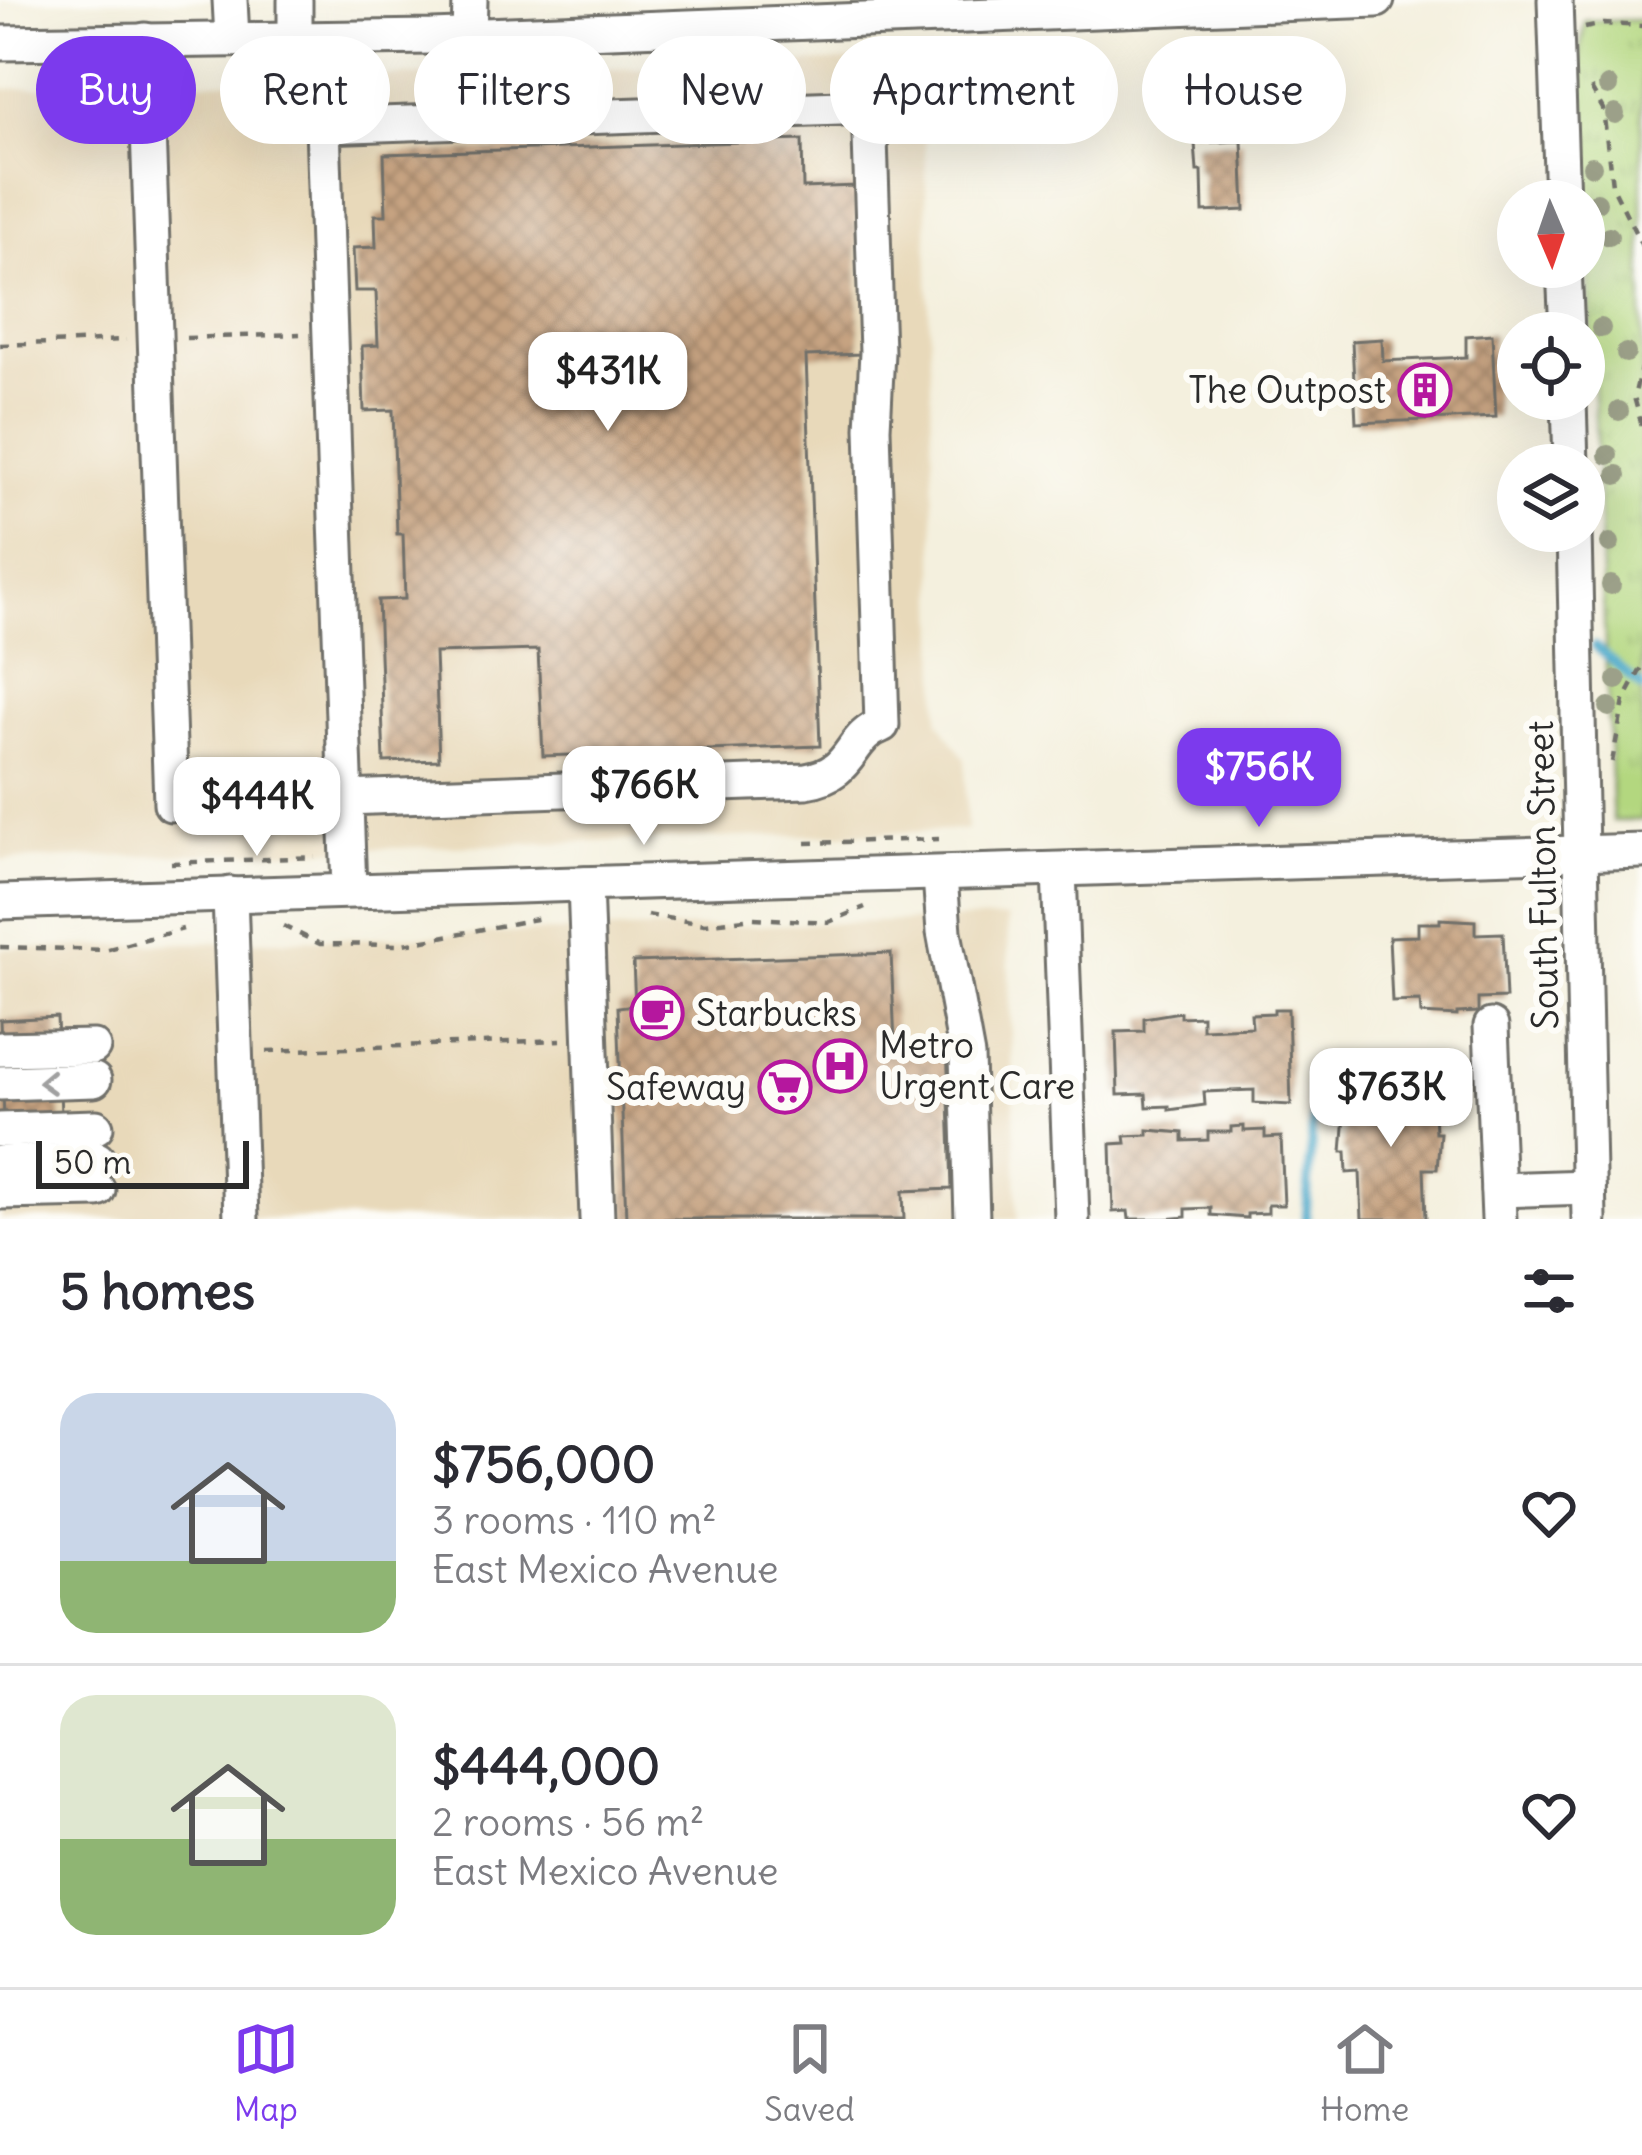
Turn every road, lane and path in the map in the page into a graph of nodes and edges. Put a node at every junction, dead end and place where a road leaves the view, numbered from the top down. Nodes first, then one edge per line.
1 (230, 0) edge
2 (295, 0) edge
3 (470, 0) edge
4 (1377, 0) edge
5 (1555, 0) edge
6 (652, 15) edge
7 (1642, 26) edge
8 (232, 36) edge
9 (295, 36) edge
10 (470, 36) joint
11 (36, 42) edge
12 (0, 43) edge
13 (1581, 46) dead end
14 (1587, 82) dead end
15 (149, 144) edge
16 (1561, 180) edge
17 (1642, 246) edge
18 (1642, 364) edge
19 (1642, 426) edge
20 (1575, 552) edge
21 (1642, 667) edge
22 (1611, 780) dead end
23 (346, 797) junction
24 (171, 804) dead end
25 (1642, 851) edge
26 (1581, 854) junction
27 (1059, 870) junction
28 (940, 875) junction
29 (585, 884) junction
30 (349, 890) junction
31 (230, 894) junction
32 (0, 902) edge
33 (871, 905) dead end
34 (635, 914) dead end
35 (586, 920) junction
36 (231, 929) junction
37 (0, 947) edge
38 (1491, 1026) dead end
39 (591, 1039) junction
40 (0, 1049) edge
41 (236, 1052) junction
42 (0, 1083) edge
43 (0, 1130) edge
44 (97, 1159) junction
45 (0, 1163) edge
46 (0, 1192) edge
47 (1589, 1203) edge
48 (1498, 1204) edge
49 (241, 1219) edge
50 (597, 1219) edge
51 (972, 1219) edge
52 (1072, 1219) edge

1 - 8 street
2 - 9 street
3 - 10 street
4 - 6 street
5 - 16 street
6 - 10 street
7 - 13 path
11 - 12 street
14 - 17 path
15 - 24 street
18 - 19 path
20 - 26 street, South Fulton Street
21 - 22 path
23 - 23 street
23 - 30 street
25 - 26 street
26 - 27 street
26 - 47 street, South Fulton Street
27 - 28 street
27 - 52 street
28 - 29 street
28 - 51 street
29 - 30 street
29 - 35 street
30 - 31 street
31 - 32 street
31 - 36 street
33 - 34 path
35 - 36 path
35 - 39 street
36 - 37 path
36 - 41 street
38 - 48 street
39 - 41 path
39 - 50 street
40 -> 42 street
41 - 49 street
43 - 44 street
44 - 45 street
44 - 46 street
47 - 48 street

